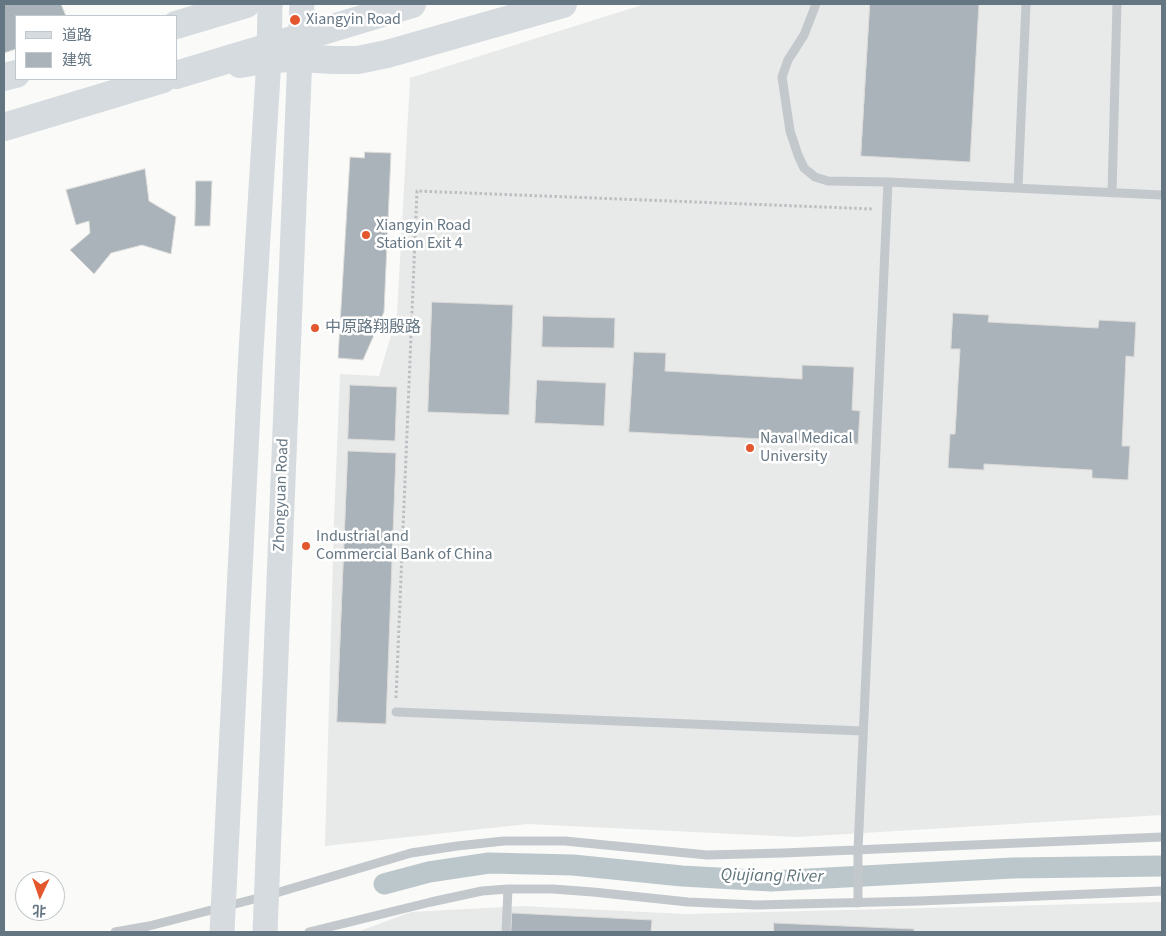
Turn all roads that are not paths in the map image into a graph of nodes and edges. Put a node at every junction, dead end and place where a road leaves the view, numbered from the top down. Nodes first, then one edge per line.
1 (229, 4) edge
2 (246, 4) edge
3 (270, 4) edge
4 (302, 4) edge
5 (412, 4) edge
6 (563, 4) edge
7 (816, 4) edge
8 (1026, 4) edge
9 (1117, 4) edge
10 (178, 18) edge
11 (178, 24) edge
12 (300, 58) junction
13 (269, 59) junction
14 (178, 74) edge
15 (160, 80) edge
16 (4, 126) edge
17 (4, 135) edge
18 (888, 182) junction
19 (1018, 188) junction
20 (1112, 193) junction
21 (1162, 195) edge
22 (396, 712) road end
23 (863, 731) junction
24 (1162, 837) edge
25 (858, 850) junction
26 (508, 888) junction
27 (1162, 891) edge
28 (266, 896) junction
29 (858, 903) junction
30 (223, 908) junction
31 (115, 932) edge
32 (222, 932) edge
33 (264, 932) edge
34 (309, 932) edge
35 (506, 932) edge

1 - 10 main road
2 - 11 main road
3 - 13 main road
4 - 12 main road, Zhongyuan Road
5 - 14 main road
6 - 12 main road
7 - 18 lane
8 - 19 lane
9 - 20 lane
12 - 13 main road
12 - 28 main road, Zhongyuan Road
13 - 17 main road
13 - 30 main road
15 - 16 main road
18 - 19 lane
18 - 23 lane
19 - 20 lane
20 - 21 lane
22 - 23 lane
23 - 25 lane
24 - 25 lane
25 - 28 lane
25 - 29 lane
26 - 29 lane
26 - 34 lane
26 - 35 lane
27 - 29 lane
28 - 30 lane
28 - 33 main road, Zhongyuan Road
30 - 31 lane
30 - 32 main road

